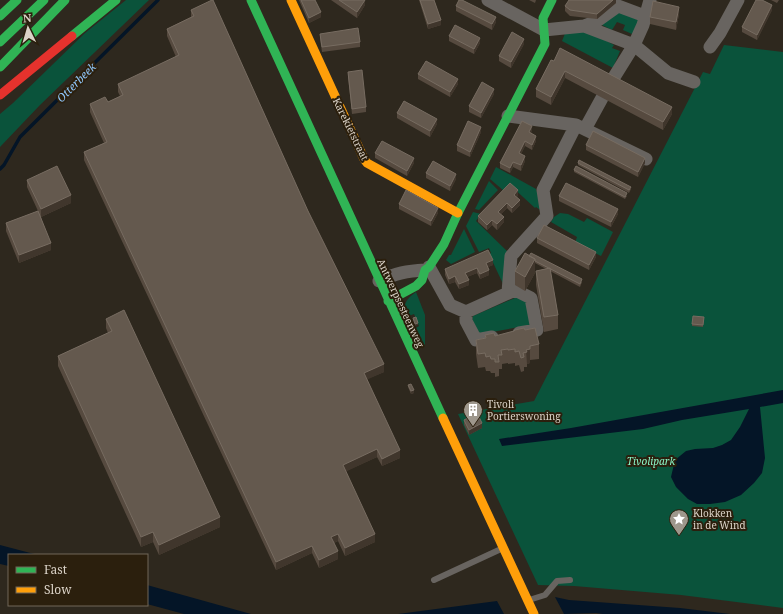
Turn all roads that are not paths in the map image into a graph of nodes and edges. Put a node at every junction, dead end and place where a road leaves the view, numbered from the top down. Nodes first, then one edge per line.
1 (17, 0) edge
2 (44, 0) edge
3 (65, 0) edge
4 (116, 0) edge
5 (251, 0) edge
6 (291, 0) edge
7 (488, 0) edge
8 (552, 0) edge
9 (650, 0) edge
10 (738, 0) edge
11 (0, 16) edge
12 (645, 16) junction
13 (584, 26) junction
14 (544, 30) junction
15 (0, 42) edge
16 (634, 45) junction
17 (710, 47) dead end
18 (0, 67) edge
19 (611, 82) edge
20 (694, 82) dead end
21 (0, 95) edge
22 (602, 98) edge
23 (508, 116) junction
24 (580, 127) junction
25 (646, 159) edge
26 (458, 213) junction
27 (427, 269) junction
28 (379, 281) junction
29 (508, 292) junction
30 (388, 301) junction
31 (466, 312) junction
32 (503, 548) junction
33 (434, 580) dead end
34 (570, 580) dead end
35 (527, 600) junction
36 (534, 614) edge

1 - 11 main road
2 - 15 main road
3 - 18 main road
4 - 21 main road
5 - 28 main road, Antwerpsesteenweg
6 - 26 main road, Karekietstraat
7 - 14 street
8 - 14 main road
9 - 12 street
10 - 17 street
12 - 13 street
12 - 16 street
13 - 14 street
13 - 16 street
14 - 23 main road
16 - 19 street
16 - 20 street
22 - 24 street
23 - 24 street
23 - 26 main road
24 - 25 street
24 - 29 street
26 - 27 main road
27 - 28 street
27 - 30 main road
27 - 31 street
28 - 30 main road, Antwerpsesteenweg
29 - 31 street
29 - 31 street
30 - 32 main road, Antwerpsesteenweg
32 - 33 lane
32 - 35 main road, Antwerpsesteenweg
34 - 35 lane
35 - 36 main road, Antwerpsesteenweg

